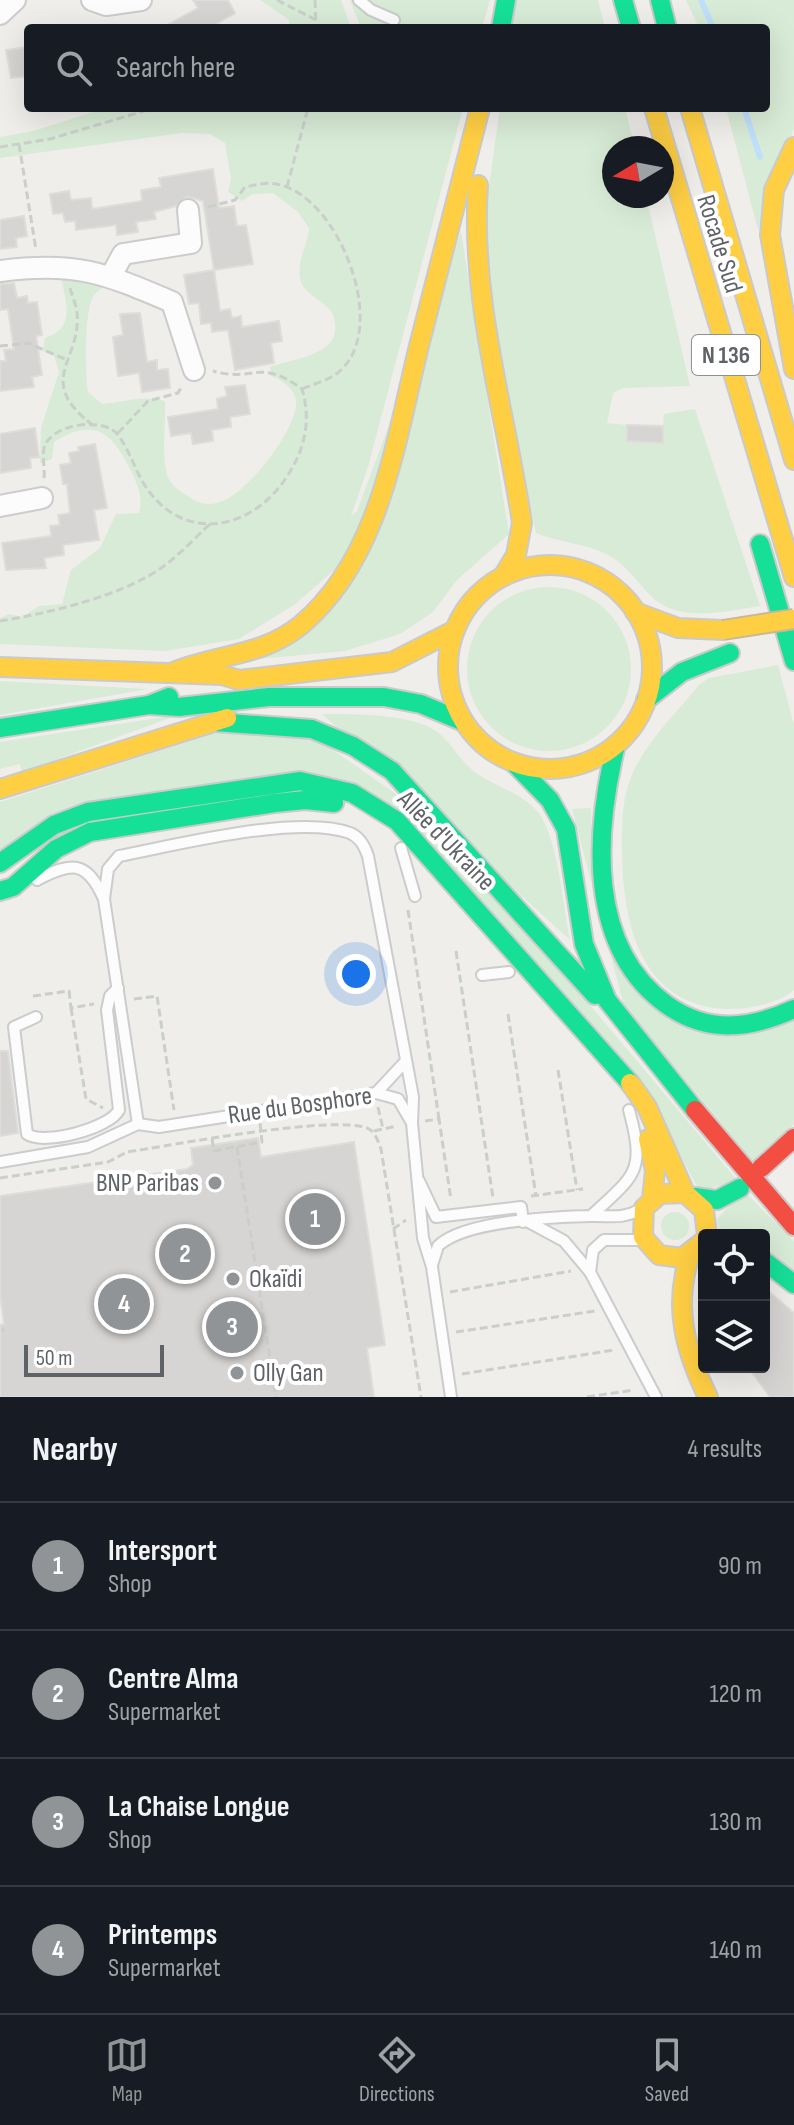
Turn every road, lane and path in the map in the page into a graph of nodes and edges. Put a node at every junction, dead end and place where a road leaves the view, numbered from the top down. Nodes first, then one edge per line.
1 (15, 0) edge
2 (92, 0) edge
3 (141, 0) edge
4 (277, 0) edge
5 (315, 0) edge
6 (359, 0) edge
7 (506, 0) edge
8 (623, 0) edge
9 (660, 0) edge
10 (0, 14) edge
11 (316, 20) junction
12 (394, 20) dead end
13 (316, 24) edge
14 (502, 24) edge
15 (630, 24) edge
16 (666, 24) edge
17 (141, 112) edge
18 (307, 112) edge
19 (479, 112) edge
20 (488, 112) edge
21 (655, 112) edge
22 (691, 112) edge
23 (696, 131) junction
24 (659, 136) edge
25 (19, 144) junction
26 (0, 147) edge
27 (794, 147) edge
28 (674, 186) edge
29 (287, 187) junction
30 (664, 208) edge
31 (188, 210) joint
32 (669, 224) dead end
33 (38, 266) junction
34 (64, 266) junction
35 (0, 271) edge
36 (111, 276) junction
37 (0, 346) edge
38 (65, 359) junction
39 (791, 360) edge
40 (194, 370) dead end
41 (94, 426) junction
42 (794, 460) edge
43 (42, 498) joint
44 (0, 506) edge
45 (210, 524) junction
46 (757, 532) dead end
47 (504, 575) junction
48 (794, 577) edge
49 (635, 612) junction
50 (794, 619) edge
51 (0, 621) edge
52 (455, 630) junction
53 (794, 643) edge
54 (768, 647) dead end
55 (736, 652) dead end
56 (794, 661) edge
57 (0, 667) edge
58 (171, 673) junction
59 (239, 680) junction
60 (290, 699) junction
61 (646, 700) junction
62 (149, 705) junction
63 (215, 722) junction
64 (464, 722) junction
65 (0, 728) edge
66 (616, 745) junction
67 (514, 763) junction
68 (0, 789) edge
69 (401, 848) junction
70 (0, 863) edge
71 (6, 889) edge
72 (410, 897) joint
73 (104, 899) junction
74 (456, 951) dead end
75 (509, 972) junction
76 (482, 975) dead end
77 (118, 988) junction
78 (71, 1008) dead end
79 (794, 1009) edge
80 (508, 1014) dead end
81 (36, 1017) dead end
82 (626, 1027) junction
83 (404, 1063) junction
84 (558, 1070) dead end
85 (376, 1093) junction
86 (86, 1099) dead end
87 (629, 1110) junction
88 (439, 1119) dead end
89 (412, 1123) junction
90 (138, 1124) junction
91 (261, 1132) junction
92 (794, 1138) edge
93 (212, 1139) junction
94 (237, 1147) junction
95 (0, 1162) edge
96 (761, 1168) dead end
97 (0, 1178) edge
98 (418, 1179) junction
99 (740, 1188) dead end
100 (577, 1190) dead end
101 (690, 1195) junction
102 (536, 1196) dead end
103 (494, 1202) dead end
104 (648, 1203) junction
105 (592, 1215) junction
106 (525, 1221) junction
107 (794, 1226) edge
108 (704, 1229) edge
109 (643, 1240) junction
110 (698, 1246) edge
111 (698, 1250) edge
112 (770, 1266) edge
113 (432, 1267) junction
114 (662, 1269) junction
115 (575, 1271) dead end
116 (590, 1272) junction
117 (794, 1284) edge
118 (452, 1302) dead end
119 (595, 1311) dead end
120 (455, 1325) dead end
121 (456, 1332) junction
122 (458, 1344) dead end
123 (614, 1350) dead end
124 (461, 1367) dead end
125 (462, 1374) junction
126 (464, 1385) dead end
127 (635, 1390) dead end
128 (276, 1397) edge
129 (421, 1397) edge
130 (451, 1397) edge
131 (587, 1397) edge
132 (656, 1397) edge
133 (688, 1397) edge
134 (708, 1397) edge

1 - 10 street
2 - 3 street
4 - 11 path
5 - 11 path
6 - 12 lane
7 - 14 main road
8 - 15 main road
9 - 16 main road
11 - 13 path
17 - 25 path
18 - 29 path
19 - 58 main road
20 - 47 main road
21 - 24 main road, Rocade Sud / N 136
22 - 23 main road, Rocade Sud / N 136
23 - 39 main road
23 - 42 main road, Rocade Sud / N 136
25 - 26 path
25 - 33 path
27 - 39 main road
28 - 48 main road, Rocade Sud / N 136
29 - 31 path
29 - 45 path
30 - 32 main road
31 - 36 street
33 - 34 street
33 - 35 street
34 - 36 street
34 - 38 path
36 - 40 street
37 - 38 path
38 - 41 path
41 - 43 path
41 - 45 path
43 - 44 street
45 - 51 path
46 - 56 main road
47 - 49 main road
47 - 52 main road
49 - 50 main road, bridge
49 - 61 main road
52 - 59 main road
52 - 64 main road
53 - 54 main road
55 - 61 main road
57 - 58 main road
58 - 59 main road
59 - 62 main road
60 - 62 main road
60 - 63 main road
60 - 64 main road
61 - 66 main road
62 - 65 main road
63 - 68 main road
63 - 82 main road
64 - 67 main road
66 - 67 main road
66 - 79 main road
67 - 82 main road
69 - 71 main road, Allée d'Ukraine
69 - 72 lane
69 - 75 main road, Allée d'Ukraine
70 - 101 main road, Allée d'Ukraine
71 - 73 lane
72 - 88 path
73 - 77 lane
73 - 83 lane
74 - 103 path
75 - 76 lane
75 - 87 main road, Allée d'Ukraine
77 - 81 lane
77 - 90 lane
78 - 86 path
80 - 102 path
82 - 107 main road
83 - 85 lane
83 - 89 lane
84 - 100 path
85 - 89 lane, Rue du Bosphore
85 - 90 lane, Rue du Bosphore
87 - 104 main road, Allée d'Ukraine
87 - 105 lane
89 - 98 lane
90 - 95 lane, Rue du Bosphore
91 - 93 path
91 - 94 path
91 - 129 path
92 - 96 main road
93 - 94 path
93 - 97 path
94 - 128 path
98 - 106 lane
98 - 113 lane
99 - 101 main road
101 - 104 main road
101 - 108 main road, Allée d'Ukraine
104 - 105 lane
104 - 109 main road, Allée d'Ukraine
105 - 106 lane
106 - 113 lane
106 - 116 lane
109 - 114 main road
109 - 116 lane
110 - 114 main road
111 - 134 main road
112 - 117 main road
113 - 130 lane
114 - 133 main road
115 - 118 path
116 - 132 lane
119 - 121 path
120 - 121 path
121 - 122 path
123 - 125 path
124 - 125 path
125 - 126 path
127 - 131 path

